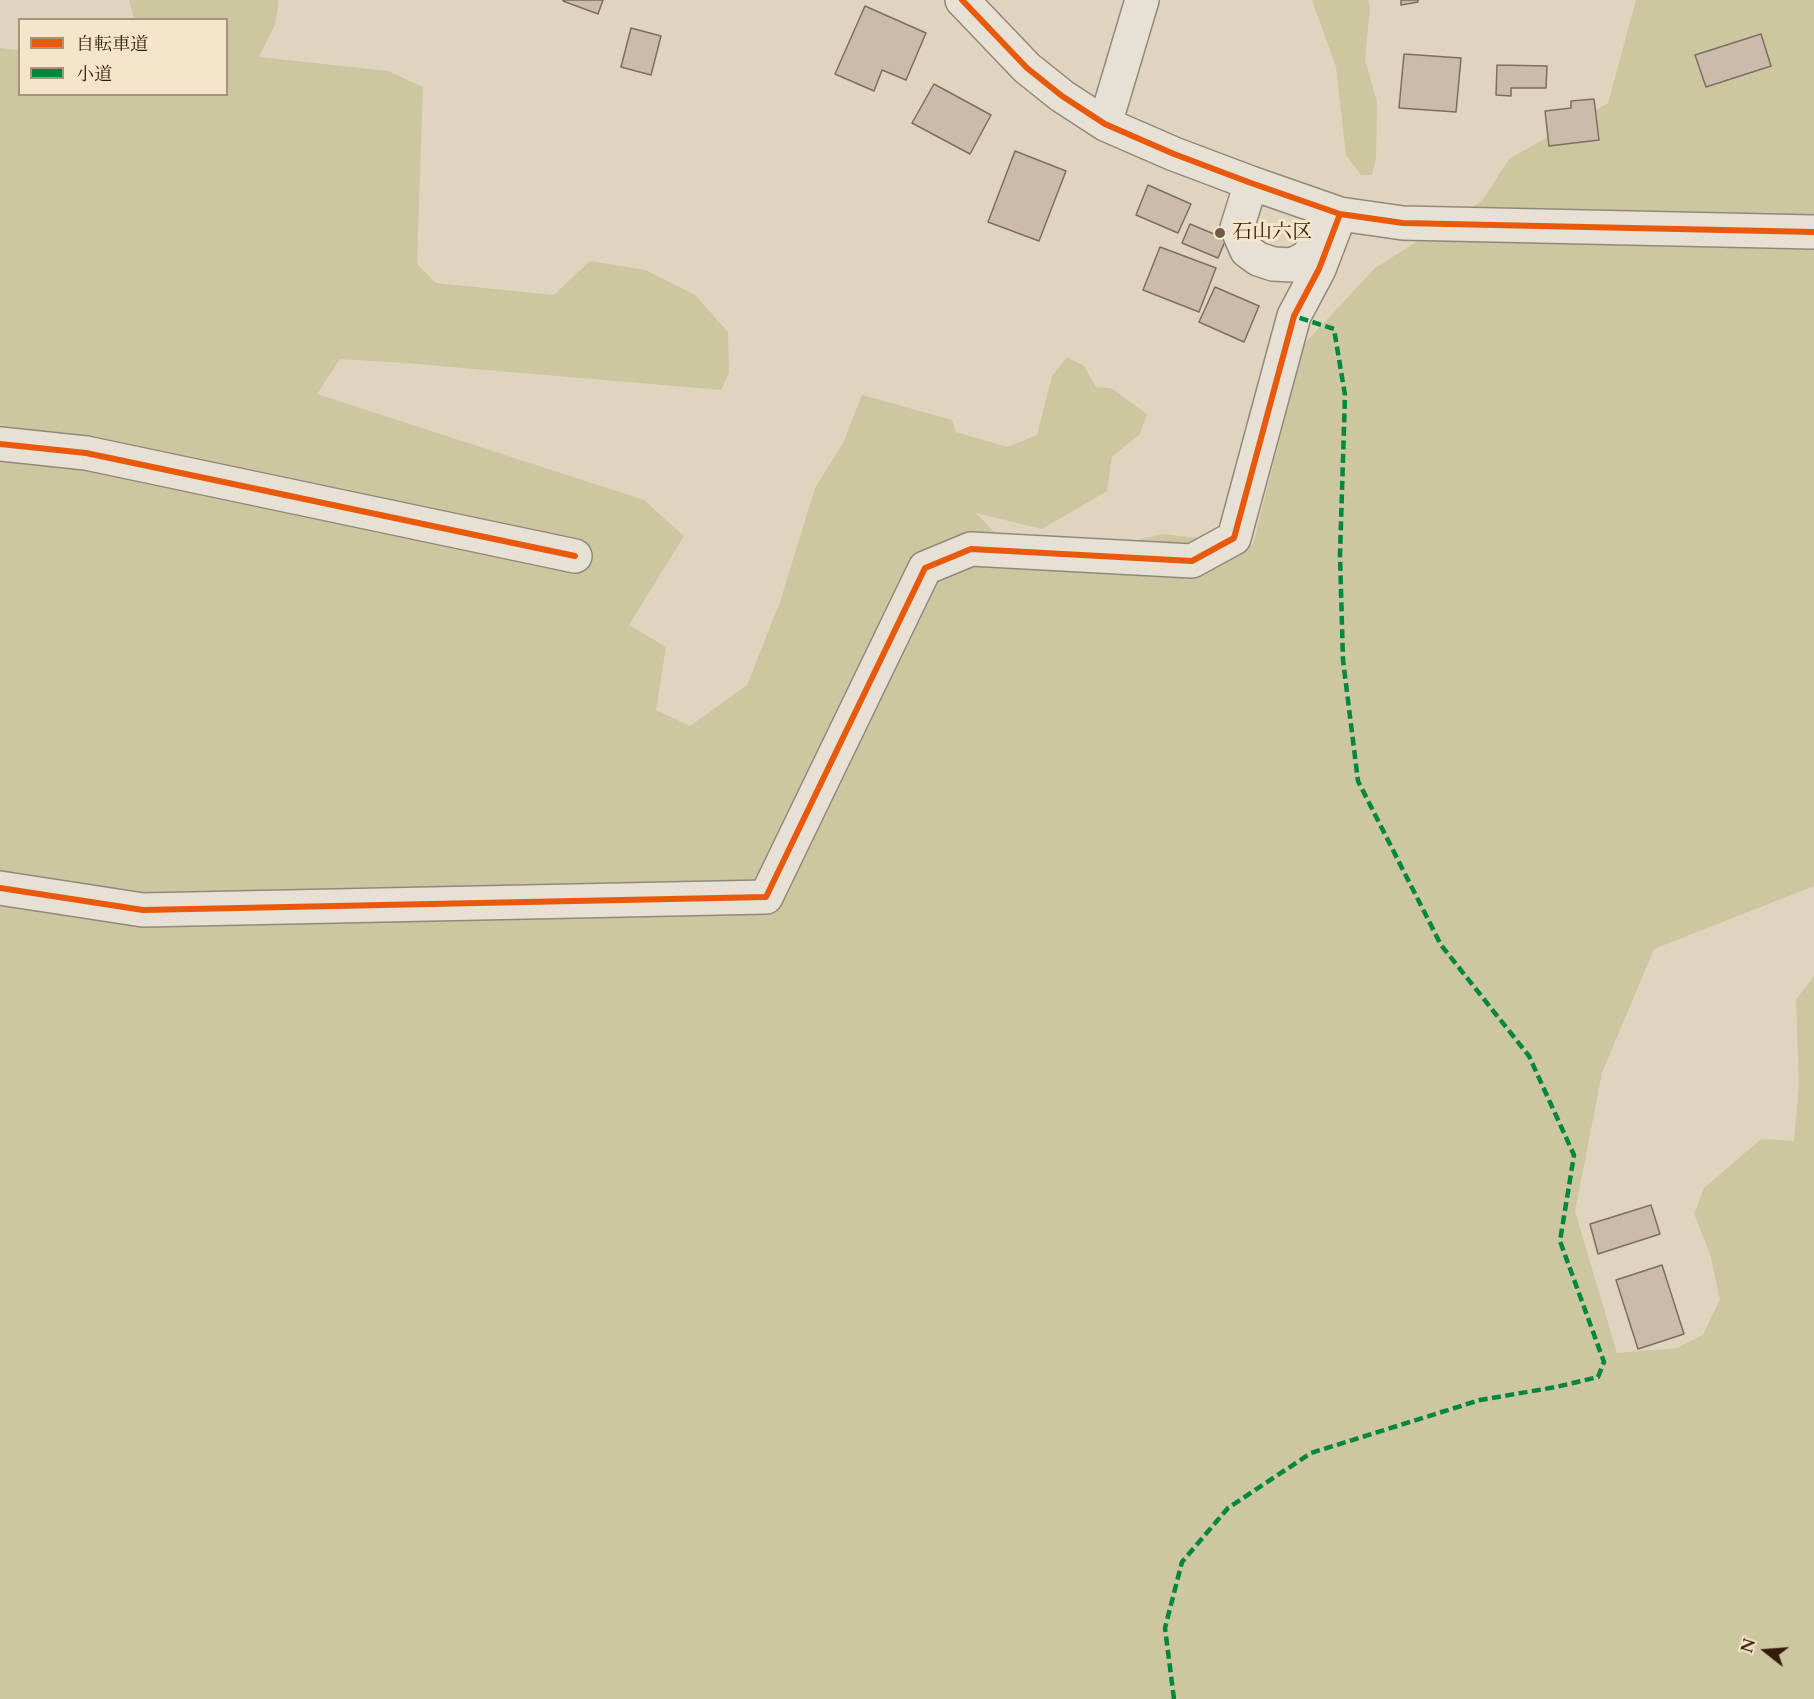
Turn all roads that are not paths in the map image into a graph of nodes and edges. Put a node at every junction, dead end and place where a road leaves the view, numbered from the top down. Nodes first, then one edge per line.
1 (962, 0) edge
2 (1142, 0) edge
3 (1105, 124) junction
4 (1251, 183) junction
5 (1340, 214) junction
6 (1814, 232) edge
7 (0, 444) edge
8 (575, 556) dead end
9 (0, 888) edge

1 - 3 street
2 - 3 street
3 - 4 street
4 - 5 street
4 - 5 street
5 - 6 street
5 - 9 street
7 - 8 street

